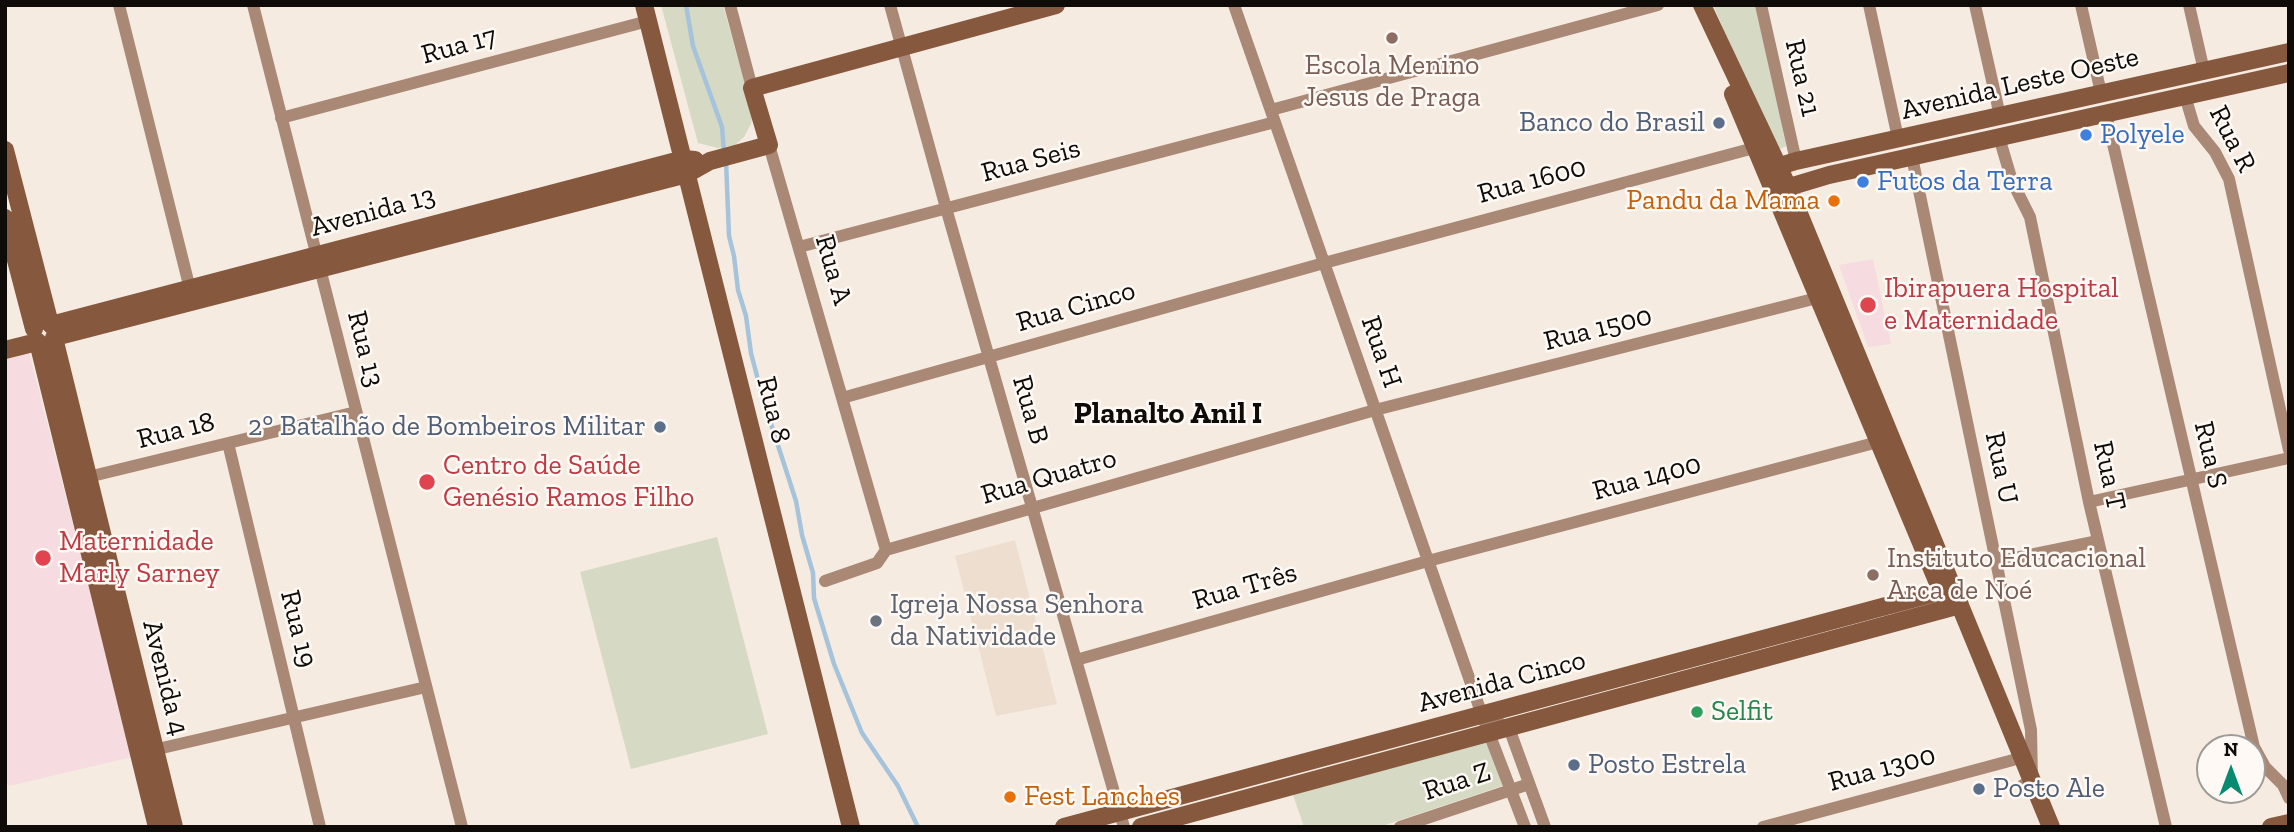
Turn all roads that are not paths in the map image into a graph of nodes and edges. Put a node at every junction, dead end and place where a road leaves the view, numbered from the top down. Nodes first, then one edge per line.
1 (119, 5) edge
2 (253, 5) edge
3 (730, 5) edge
4 (891, 5) edge
5 (1056, 5) edge
6 (1234, 5) edge
7 (1658, 5) edge
8 (1701, 5) edge
9 (1760, 5) edge
10 (1869, 5) edge
11 (1975, 5) edge
12 (2081, 5) edge
13 (2189, 5) edge
14 (646, 13) edge
15 (902, 47) junction
16 (2289, 52) edge
17 (2204, 71) junction
18 (2289, 73) edge
19 (752, 88) junction
20 (2101, 93) junction
21 (2185, 96) junction
22 (2106, 114) junction
23 (1273, 116) junction
24 (2000, 116) junction
25 (281, 118) junction
26 (1999, 137) junction
27 (1898, 138) junction
28 (769, 145) junction
29 (1754, 148) junction
30 (5, 150) edge
31 (1912, 157) junction
32 (685, 166) junction
33 (1779, 166) junction
34 (1829, 175) junction
35 (1780, 190) junction
36 (946, 208) junction
37 (5, 218) edge
38 (1811, 242) junction
39 (799, 247) junction
40 (10, 258) edge
41 (318, 261) junction
42 (1324, 263) junction
43 (191, 294) junction
44 (1825, 296) junction
45 (46, 334) junction
46 (5, 350) edge
47 (989, 357) junction
48 (842, 398) junction
49 (1375, 410) junction
50 (356, 412) junction
51 (1878, 442) junction
52 (228, 443) junction
53 (2289, 450) edge
54 (2289, 458) edge
55 (88, 477) junction
56 (2191, 480) junction
57 (2089, 502) junction
58 (1032, 508) junction
59 (2098, 541) junction
60 (886, 550) junction
61 (1428, 561) junction
62 (1996, 562) junction
63 (825, 581) dead end
64 (1951, 599) junction
65 (1076, 660) junction
66 (426, 687) junction
67 (135, 702) junction
68 (1482, 715) junction
69 (294, 717) junction
70 (1509, 727) junction
71 (1490, 733) junction
72 (147, 751) junction
73 (2013, 760) junction
74 (2028, 783) junction
75 (1529, 784) junction
76 (1511, 790) junction
77 (2289, 798) edge
78 (1122, 819) edge
79 (2289, 823) edge
80 (157, 827) edge
81 (174, 827) edge
82 (320, 827) edge
83 (461, 827) edge
84 (851, 827) edge
85 (1064, 827) edge
86 (1141, 827) edge
87 (1400, 827) edge
88 (1525, 827) edge
89 (1545, 827) edge
90 (1763, 827) edge
91 (2041, 827) edge
92 (2051, 827) edge
93 (2166, 827) edge
94 (2271, 827) edge

1 - 43 street
2 - 25 street, Rua 13
3 - 19 street, Rua A
4 - 15 street, Rua B
5 - 15 main road
6 - 23 street, Rua H
7 - 23 street, Rua Seis
8 - 29 main road
8 - 33 main road
9 - 33 street, Rua 21
10 - 27 street
11 - 24 street
12 - 20 street
13 - 17 street
14 - 25 street, Rua 17
14 - 32 main road, Rua 8
15 - 19 main road
15 - 36 street, Rua B
16 - 17 main road, Avenida Leste Oeste
17 - 20 main road, Avenida Leste Oeste
18 - 21 main road, Avenida Leste Oeste
19 - 28 main road, Rua A
20 - 24 main road, Avenida Leste Oeste
21 - 22 main road, Avenida Leste Oeste
21 - 53 street, Rua R
22 - 26 main road, Avenida Leste Oeste
22 - 56 street, Rua S
23 - 36 street, Rua Seis
23 - 42 street, Rua H
24 - 27 main road, Avenida Leste Oeste
25 - 41 street, Rua 13
26 - 31 main road, Avenida Leste Oeste
26 - 57 street, Rua T
27 - 33 main road, Avenida Leste Oeste
28 - 32 main road, Avenida 13
28 - 39 street, Rua A
29 - 33 main road
29 - 42 street, Rua 1600
30 - 45 main road, Avenida 4
31 - 34 main road, Avenida Leste Oeste
31 - 62 street, Rua U
32 - 41 main road, Avenida 13
32 - 84 main road, Rua 8
33 - 35 main road
34 - 35 main road, Avenida Leste Oeste
34 - 38 main road
35 - 38 main road
35 - 44 main road
36 - 39 street, Rua Seis
36 - 47 street, Rua B
37 - 40 main road, Avenida 4
38 - 44 main road
39 - 48 street, Rua A
40 - 45 main road, Avenida 4
41 - 43 main road, Avenida 13
41 - 50 street, Rua 13
42 - 47 street, Rua Cinco
42 - 49 street, Rua H
43 - 45 main road, Avenida 13
44 - 49 street, Rua 1500
44 - 51 main road
44 - 64 main road
45 - 46 main road, Avenida 13
45 - 55 main road, Avenida 4
45 - 67 main road, Avenida 4
47 - 48 street, Rua Cinco
47 - 58 street, Rua B
48 - 60 street, Rua A
49 - 58 street, Rua Quatro
49 - 61 street, Rua H
50 - 52 street, Rua 18
50 - 66 street, Rua 13
51 - 61 street, Rua 1400
51 - 64 main road
52 - 55 street, Rua 18
52 - 69 street, Rua 19
54 - 56 street
55 - 67 main road, Avenida 4
56 - 57 street
56 - 77 street, Rua S
57 - 59 street, Rua T
58 - 60 street, Rua Quatro
58 - 65 street, Rua B
59 - 62 street
59 - 93 street, Rua T
60 - 63 street, Rua Quatro
61 - 65 street, Rua Três
61 - 68 street, Rua H
62 - 74 street, Rua U
64 - 68 main road, Avenida Cinco
64 - 70 main road, Avenida Cinco
64 - 73 main road
64 - 74 main road
65 - 78 street, Rua B
66 - 69 street
66 - 83 street, Rua 13
67 - 72 main road, Avenida 4
68 - 70 street
68 - 71 street, Rua H
68 - 78 main road, Avenida Cinco
69 - 72 street
69 - 82 street, Rua 19
70 - 71 main road, Avenida Cinco
70 - 75 street
71 - 76 street, Rua H
71 - 86 main road, Avenida Cinco
72 - 80 main road, Avenida 4
72 - 81 main road, Avenida 4
73 - 74 main road
73 - 90 street, Rua 1300
74 - 91 main road
74 - 92 main road
75 - 76 street, Rua Z
75 - 89 street
76 - 87 street, Rua Z
76 - 88 street, Rua H
78 - 85 main road, Avenida Cinco
79 - 94 main road

